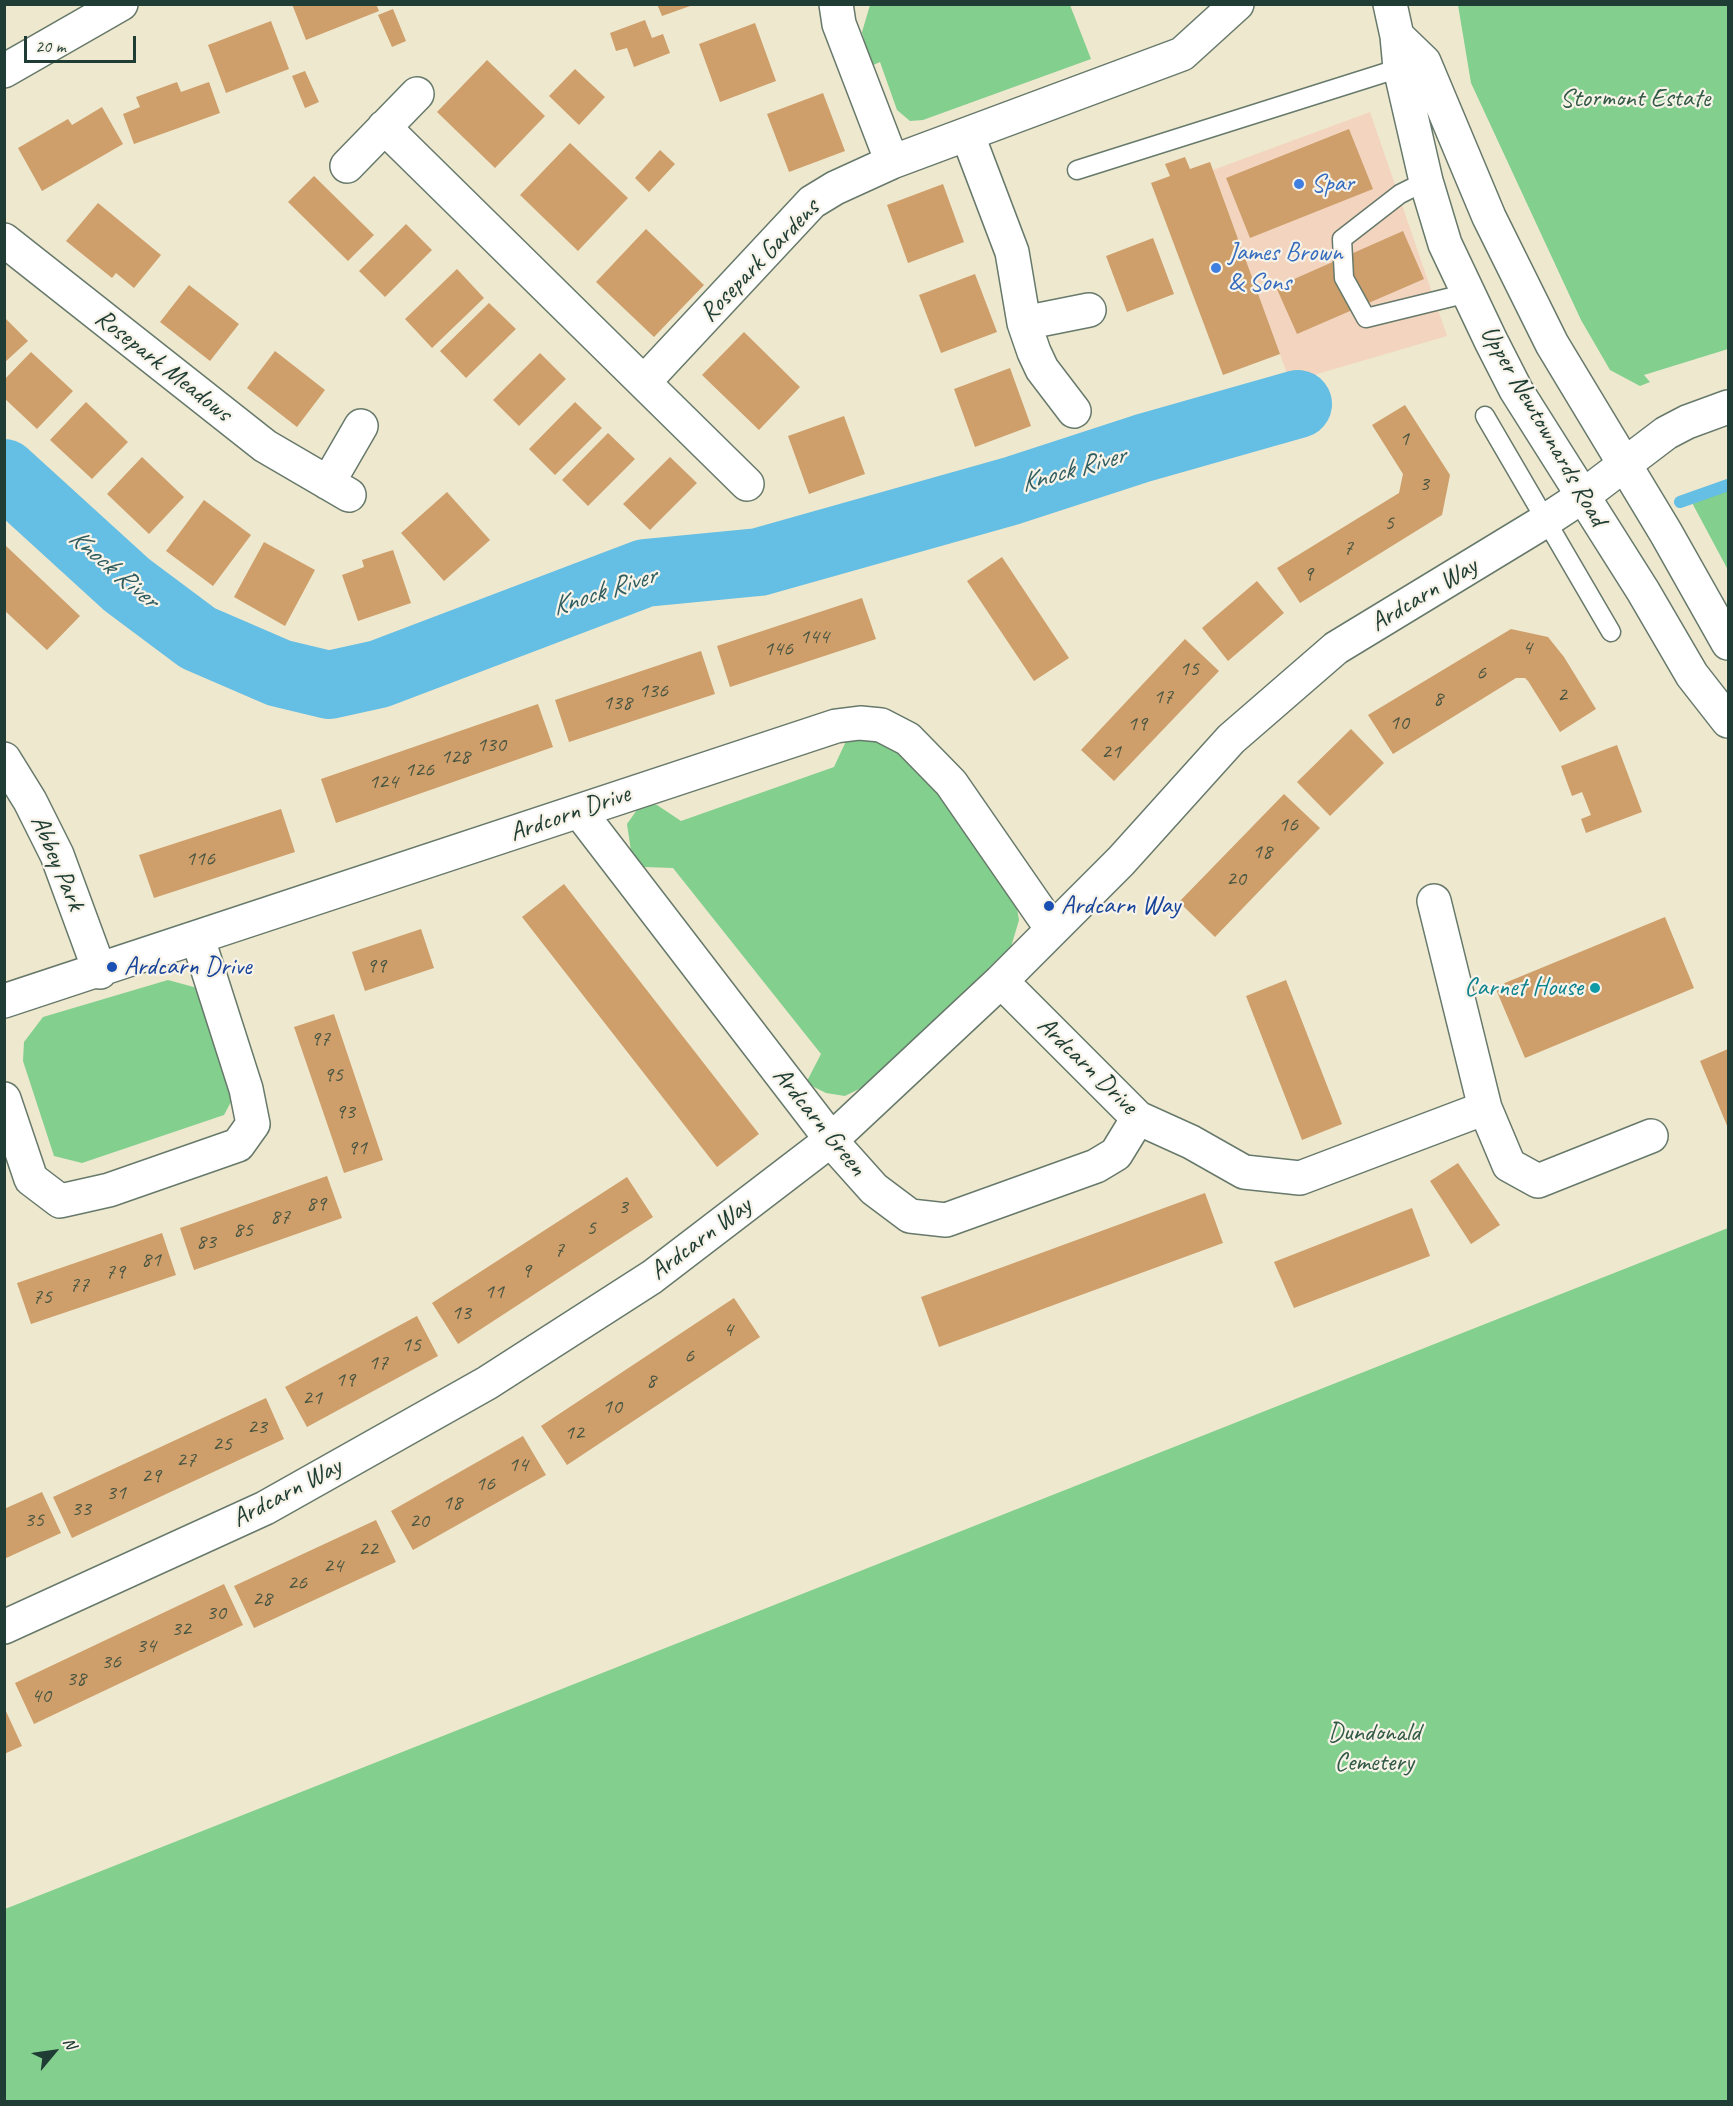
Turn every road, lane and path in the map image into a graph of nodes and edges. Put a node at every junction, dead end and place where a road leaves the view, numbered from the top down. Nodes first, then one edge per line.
1 (121, 4) edge
2 (836, 4) edge
3 (1237, 4) edge
4 (1390, 4) edge
5 (1398, 36) junction
6 (1400, 68) junction
7 (4, 71) edge
8 (417, 94) dead end
9 (384, 127) junction
10 (968, 136) junction
11 (892, 162) junction
12 (347, 166) dead end
13 (1077, 170) dead end
14 (1426, 181) junction
15 (4, 240) edge
16 (1468, 293) junction
17 (1089, 310) dead end
18 (1024, 323) junction
19 (644, 382) junction
20 (1728, 407) edge
21 (1074, 411) dead end
22 (1485, 416) dead end
23 (361, 426) dead end
24 (1625, 464) junction
25 (747, 483) dead end
26 (1582, 496) junction
27 (1545, 521) junction
28 (1611, 633) dead end
29 (1728, 644) edge
30 (1728, 721) edge
31 (4, 759) edge
32 (579, 811) junction
33 (1434, 901) dead end
34 (1052, 930) junction
35 (198, 939) junction
36 (100, 972) junction
37 (1001, 981) junction
38 (4, 1001) edge
39 (4, 1099) edge
40 (1485, 1108) junction
41 (1138, 1118) junction
42 (1652, 1136) dead end
43 (831, 1140) junction
44 (4, 1626) edge

1 - 7 main road
2 - 11 main road
3 - 10 main road, Rosepark Gardens
4 - 5 main road, Upper Newtownards Road
5 - 6 main road, Upper Newtownards Road
5 - 24 main road, Upper Newtownards Road
6 - 13 lane
6 - 14 main road, Upper Newtownards Road
8 - 9 main road
9 - 12 main road
9 - 19 main road
10 - 11 main road, Rosepark Gardens
10 - 18 main road
11 - 19 main road, Rosepark Gardens
14 - 16 main road, Upper Newtownards Road
14 - 16 lane
15 - 23 main road, Rosepark Meadows
16 - 26 main road, Upper Newtownards Road
17 - 18 main road
18 - 21 main road
19 - 25 main road
20 - 24 main road, Ardcarn Way
22 - 27 lane
24 - 26 main road, Ardcarn Way
24 - 29 main road, Upper Newtownards Road
26 - 27 main road, Ardcarn Way
26 - 30 main road, Upper Newtownards Road
27 - 28 lane
27 - 34 main road, Ardcarn Way
31 - 36 main road, Abbey Park
32 - 34 main road, Ardcorn Drive
32 - 35 main road, Ardcorn Drive
32 - 43 main road, Ardcarn Green
33 - 40 main road
34 - 37 main road, Ardcarn Way
35 - 36 main road, Ardcorn Drive
35 - 39 main road
36 - 38 main road, Ardcorn Drive
37 - 41 main road, Ardcarn Drive
37 - 43 main road, Ardcarn Way
40 - 41 main road, Ardcarn Drive
40 - 42 main road
41 - 43 main road, Ardcarn Green
43 - 44 main road, Ardcarn Way

